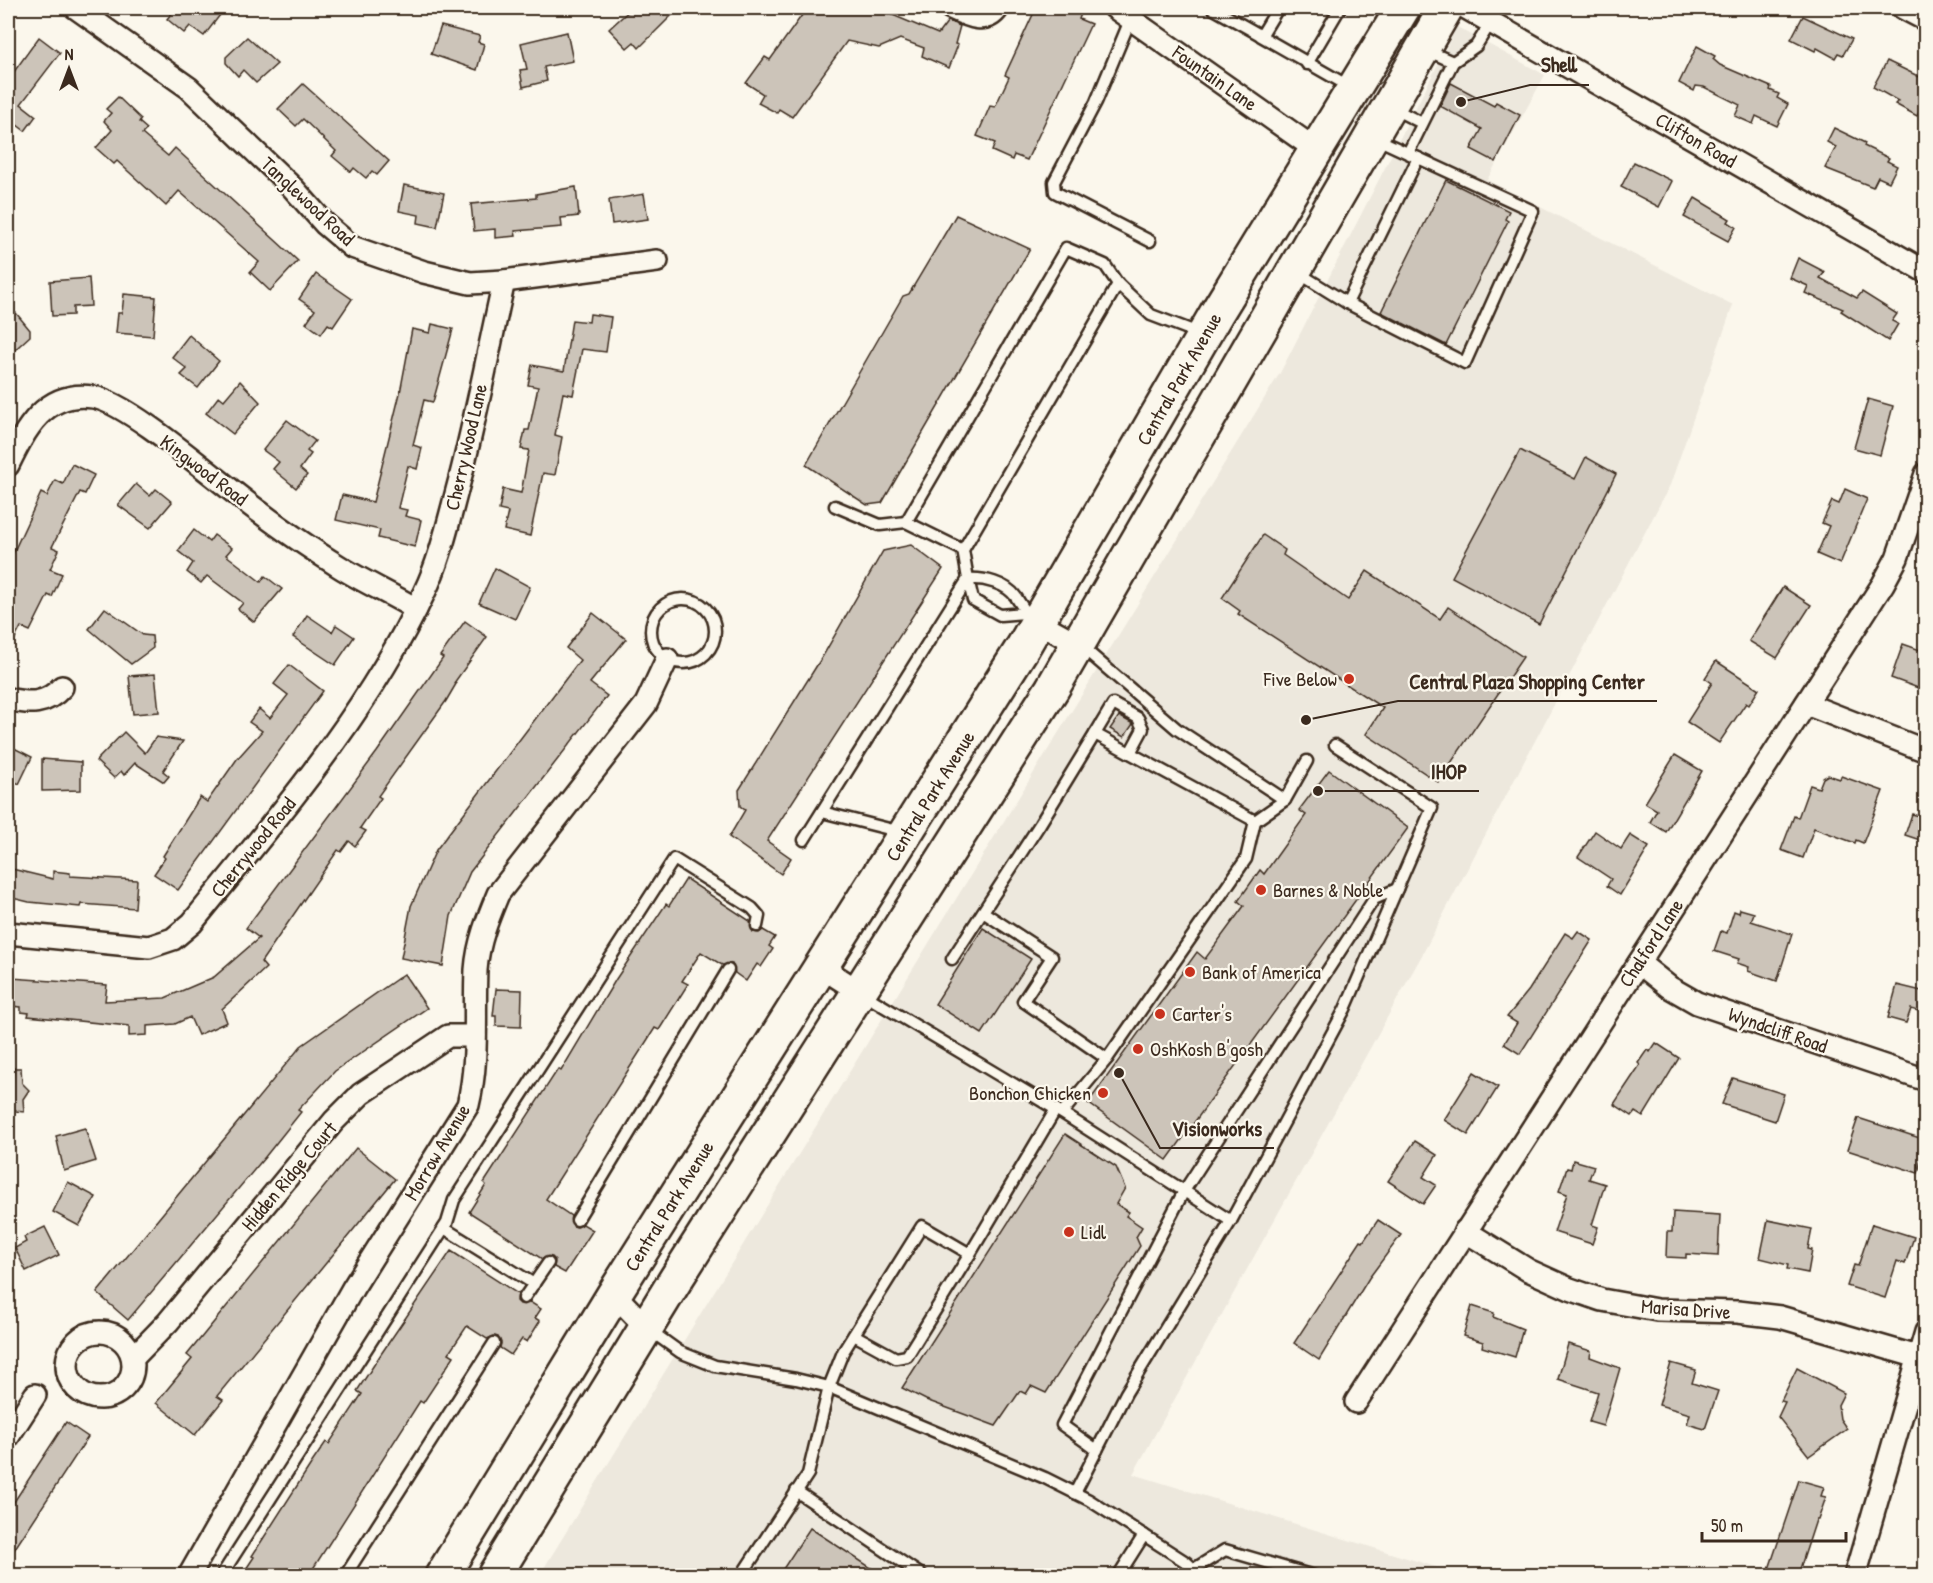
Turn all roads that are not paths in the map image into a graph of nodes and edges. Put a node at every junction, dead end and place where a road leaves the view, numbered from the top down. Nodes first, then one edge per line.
1 (76, 8) edge
2 (951, 8) edge
3 (998, 8) edge
4 (1212, 8) edge
5 (1278, 8) edge
6 (1340, 8) edge
7 (1403, 8) edge
8 (1446, 8) edge
9 (1466, 8) edge
10 (1903, 8) edge
11 (1123, 13) edge
12 (1926, 20) edge
13 (1491, 22) junction
14 (1262, 36) junction
15 (1422, 48) junction
16 (1453, 62) junction
17 (1307, 63) junction
18 (1352, 88) junction
19 (1389, 107) junction
20 (1422, 123) junction
21 (1372, 137) junction
22 (1315, 149) junction
23 (1413, 156) junction
24 (1150, 241) dead end
25 (657, 261) dead end
26 (1295, 270) junction
27 (1926, 272) edge
28 (504, 281) junction
29 (1118, 284) junction
30 (1347, 303) junction
31 (1204, 335) junction
32 (8, 465) edge
33 (1926, 474) edge
34 (836, 506) dead end
35 (906, 522) junction
36 (963, 550) junction
37 (968, 579) junction
38 (416, 609) junction
39 (1031, 618) junction
40 (1078, 644) junction
41 (668, 659) junction
42 (62, 687) dead end
43 (8, 699) edge
44 (1806, 704) junction
45 (1095, 734) junction
46 (1335, 745) dead end
47 (1926, 751) edge
48 (1130, 753) junction
49 (1307, 761) dead end
50 (1285, 800) junction
51 (822, 812) junction
52 (1255, 822) junction
53 (907, 834) junction
54 (804, 840) dead end
55 (1397, 889) junction
56 (983, 912) junction
57 (757, 926) dead end
58 (8, 933) edge
59 (952, 959) dead end
60 (1639, 963) junction
61 (821, 966) junction
62 (729, 970) dead end
63 (860, 992) junction
64 (475, 1036) junction
65 (1107, 1059) junction
66 (1926, 1080) edge
67 (1059, 1111) junction
68 (1184, 1191) junction
69 (577, 1220) dead end
70 (1232, 1221) junction
71 (444, 1228) junction
72 (1465, 1231) junction
73 (970, 1254) junction
74 (548, 1263) dead end
75 (534, 1284) junction
76 (614, 1294) junction
77 (524, 1298) dead end
78 (646, 1328) junction
79 (1926, 1332) edge
80 (854, 1335) junction
81 (494, 1343) dead end
82 (133, 1358) dead end
83 (1918, 1358) junction
84 (829, 1387) junction
85 (35, 1395) dead end
86 (1356, 1402) dead end
87 (8, 1437) edge
88 (1097, 1450) junction
89 (796, 1491) junction
90 (1075, 1493) junction
91 (1144, 1535) junction
92 (1197, 1572) edge
93 (189, 1575) edge
94 (221, 1575) edge
95 (345, 1575) edge
96 (442, 1575) edge
97 (494, 1575) edge
98 (741, 1575) edge
99 (923, 1575) edge
100 (1118, 1575) edge
101 (1314, 1575) edge
102 (1855, 1575) edge

1 - 28 street, Tanglewood Road
2 - 3 street
4 - 14 lane
5 - 14 lane
6 - 17 lane
7 - 18 main road, Central Park Avenue
8 - 15 main road
9 - 13 street, Clifton Road
10 - 12 street
11 - 22 street, Fountain Lane
11 - 24 lane
13 - 16 lane
13 - 27 street, Clifton Road
14 - 17 lane
15 - 16 lane
15 - 19 main road
16 - 20 lane
17 - 18 lane
18 - 22 main road, Central Park Avenue
19 - 20 lane
19 - 21 main road
20 - 23 lane
21 - 23 lane
21 - 26 main road
22 - 31 main road, Central Park Avenue
23 - 30 lane
23 - 30 lane
25 - 28 street, Tanglewood Road
26 - 30 lane
26 - 40 main road
28 - 38 street, Cherry Wood Lane
29 - 31 lane
29 - 35 lane
29 - 36 lane
31 - 39 main road, Central Park Avenue
32 - 38 street, Kingwood Road
33 - 44 street, Chalford Lane
34 - 35 lane
35 - 36 lane
36 - 37 lane
37 - 39 lane
37 - 39 lane
37 - 51 lane
38 - 58 street, Cherrywood Road
39 - 40 street
39 - 53 main road, Central Park Avenue
40 - 50 lane
40 - 63 main road
41 - 41 lane
41 - 64 street, Morrow Avenue
42 - 43 street
44 - 47 street
44 - 60 street, Chalford Lane
45 - 48 lane
45 - 48 lane
45 - 56 lane
46 - 55 lane
48 - 52 lane
49 - 50 lane
50 - 52 lane
51 - 53 lane
51 - 54 lane
52 - 65 lane
53 - 61 main road, Central Park Avenue
55 - 68 lane
55 - 70 lane
56 - 59 lane
56 - 65 lane
57 - 71 lane
60 - 66 street, Wyndcliff Road
60 - 72 street, Chalford Lane
61 - 63 street
61 - 76 main road, Central Park Avenue
62 - 69 lane
63 - 67 lane
63 - 78 main road
64 - 82 street, Hidden Ridge Court
64 - 93 street, Morrow Avenue
65 - 67 lane
67 - 68 lane
67 - 73 lane
68 - 70 lane
68 - 88 lane
70 - 88 lane
71 - 75 lane
71 - 94 lane
72 - 83 street, Marisa Drive
72 - 86 street, Chalford Lane
73 - 80 lane
73 - 80 lane
74 - 75 lane
75 - 77 lane
76 - 78 street
76 - 96 main road, Central Park Avenue
78 - 84 lane
78 - 97 main road
79 - 83 street
80 - 84 lane
81 - 95 lane
83 - 102 street
84 - 89 lane
84 - 90 lane
85 - 87 street
88 - 90 lane
89 - 98 lane
89 - 99 lane
90 - 91 lane
91 - 92 lane
91 - 100 lane
92 - 101 lane

